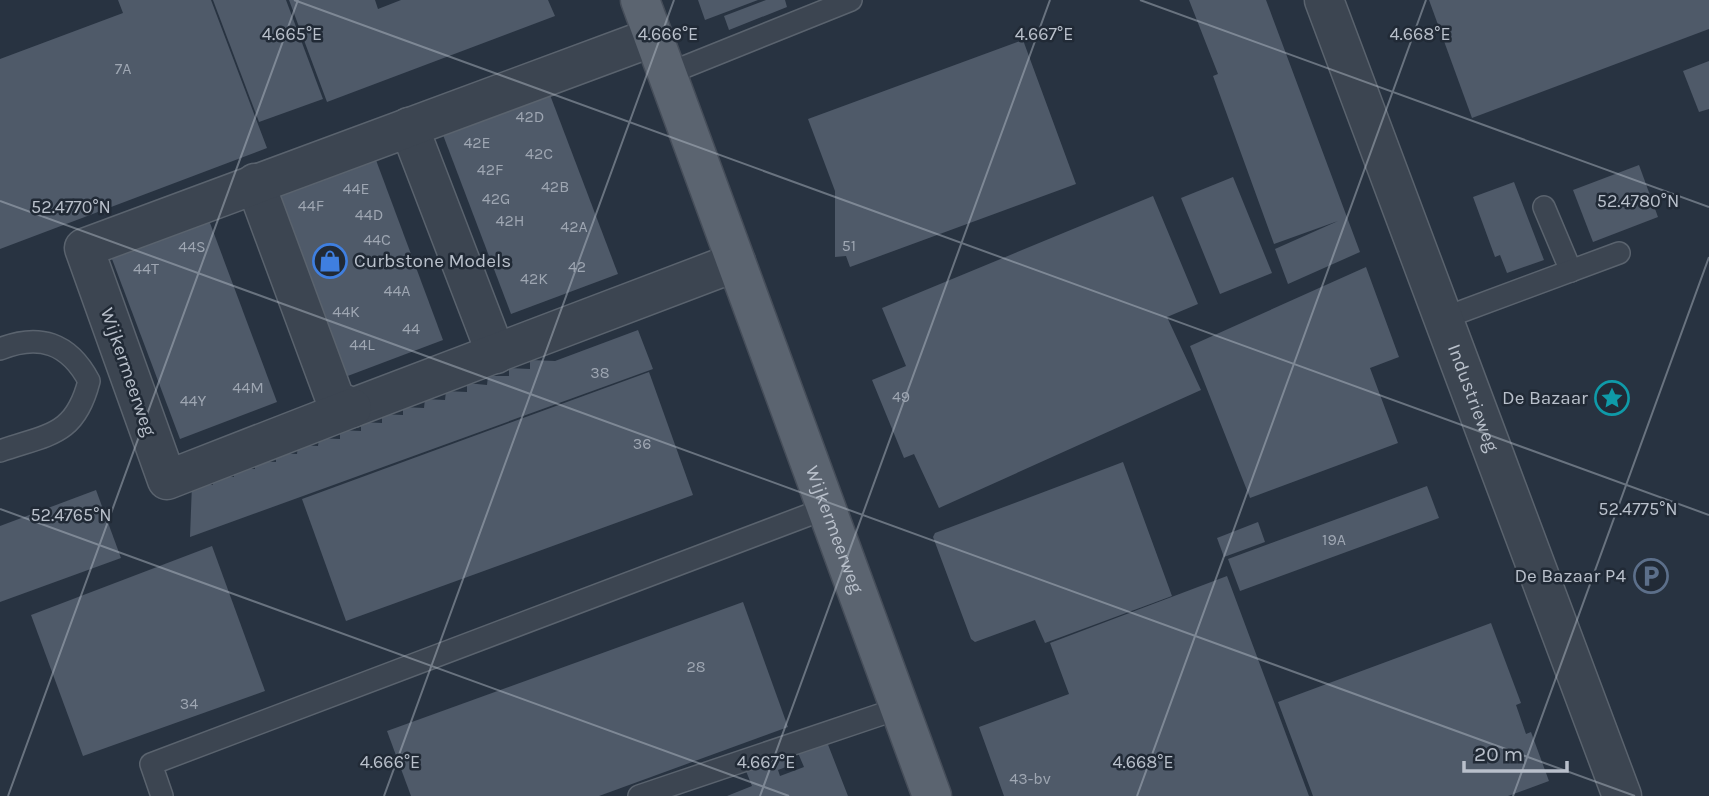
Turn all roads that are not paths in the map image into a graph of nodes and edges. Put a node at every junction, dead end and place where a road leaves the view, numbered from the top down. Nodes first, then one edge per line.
1 (640, 0) edge
2 (851, 0) edge
3 (1324, 0) edge
4 (653, 37) junction
5 (667, 74) junction
6 (409, 127) junction
7 (255, 184) junction
8 (1544, 207) dead end
9 (1619, 253) dead end
10 (736, 262) junction
11 (1571, 271) junction
12 (1444, 318) junction
13 (0, 349) edge
14 (496, 354) junction
15 (352, 408) junction
16 (0, 452) edge
17 (827, 508) junction
18 (900, 708) junction
19 (162, 796) edge
20 (639, 796) edge
21 (932, 796) edge
22 (1622, 796) edge

1 - 4 main road, Wijkermeerweg
2 - 5 lane
3 - 12 street, Industrieweg
4 - 5 main road, Wijkermeerweg
4 - 6 street, Wijkermeerweg
5 - 10 main road, Wijkermeerweg
6 - 7 street, Wijkermeerweg
6 - 14 street
7 - 15 street
7 - 15 street, Wijkermeerweg
8 - 11 lane
9 - 11 lane
10 - 14 street, Wijkermeerweg
10 - 17 main road, Wijkermeerweg
11 - 12 lane
12 - 22 street, Industrieweg
13 - 16 lane
14 - 15 street, Wijkermeerweg
17 - 18 main road, Wijkermeerweg
17 - 19 lane
18 - 20 lane
18 - 21 main road, Wijkermeerweg

